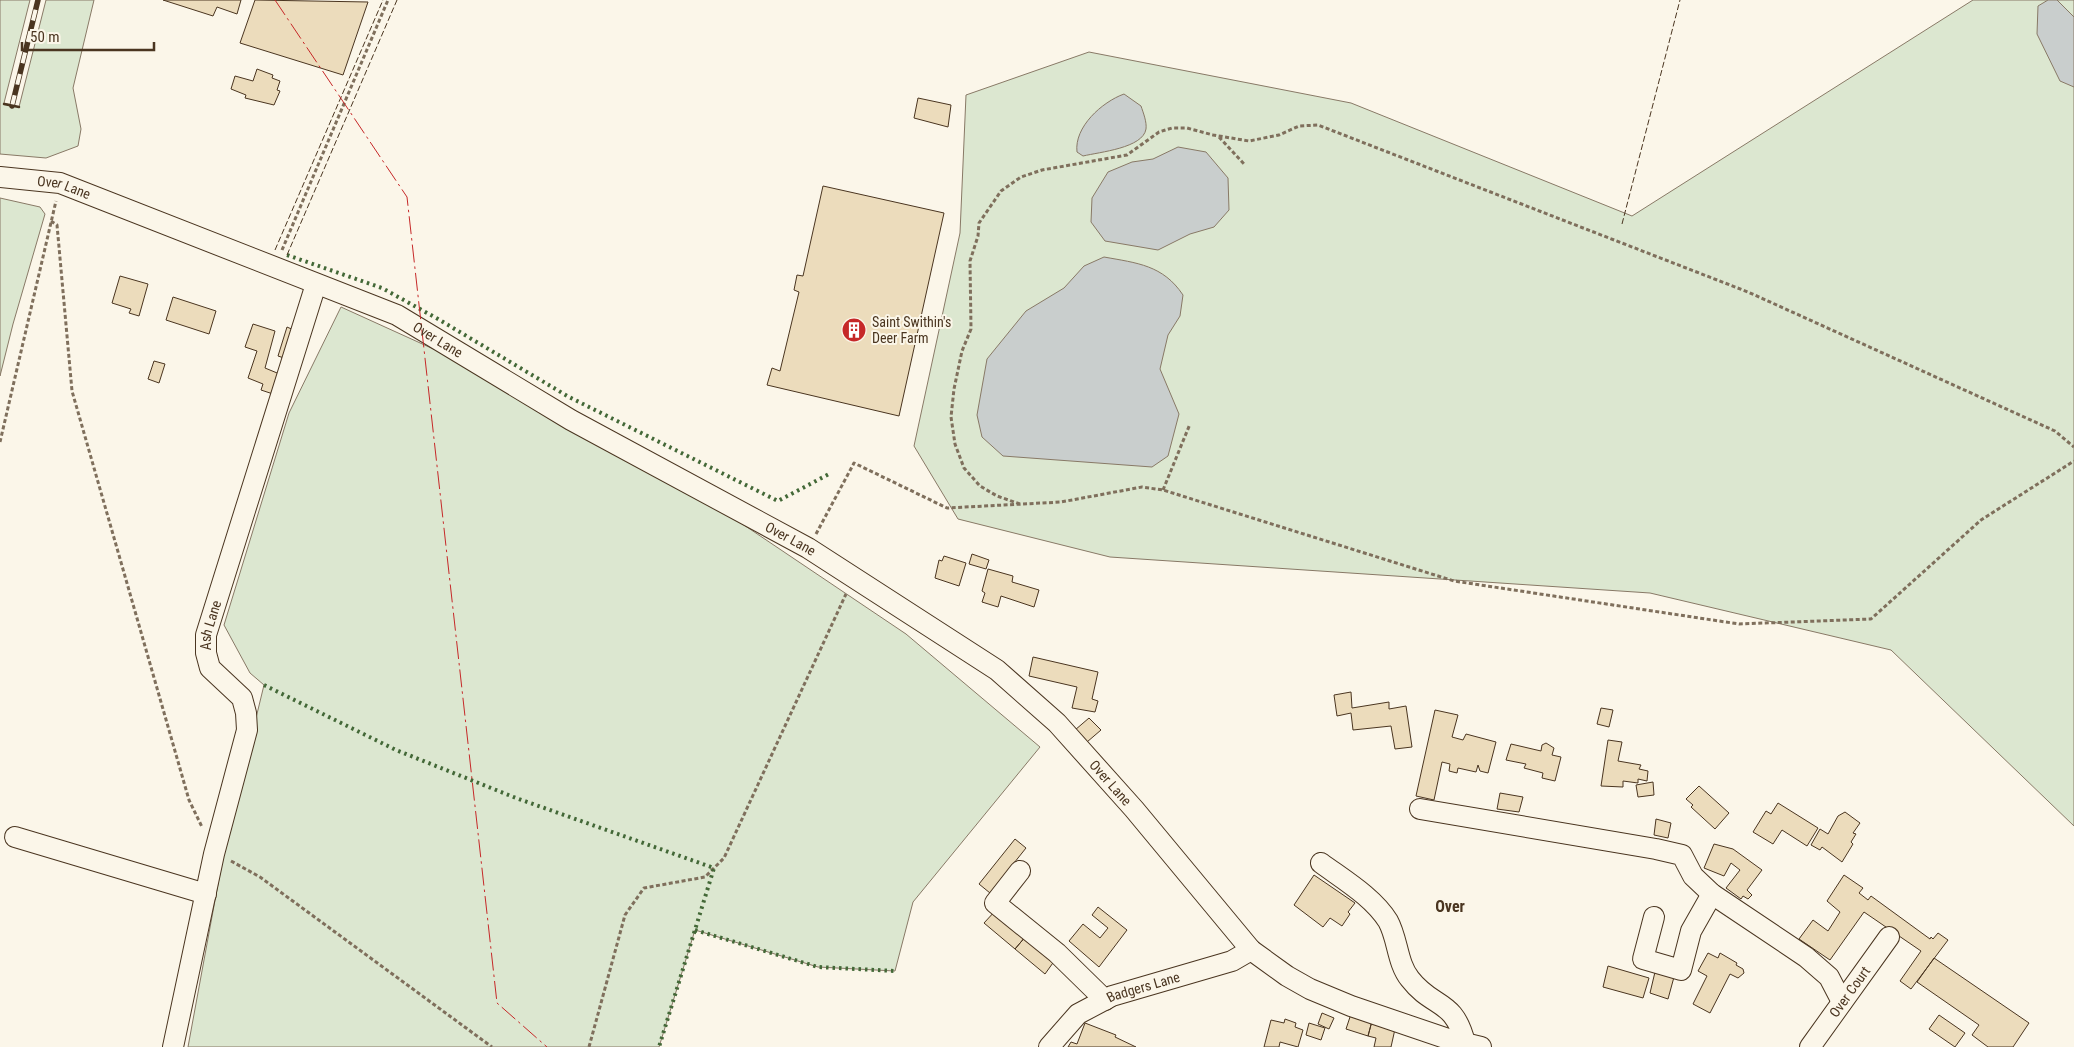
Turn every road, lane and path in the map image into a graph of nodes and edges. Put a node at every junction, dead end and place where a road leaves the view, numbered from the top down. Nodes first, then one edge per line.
1 (388, 0) edge
2 (1219, 136) junction
3 (1244, 164) dead end
4 (0, 177) edge
5 (275, 269) junction
6 (316, 284) junction
7 (1190, 424) dead end
8 (0, 442) edge
9 (2074, 447) edge
10 (2074, 460) edge
11 (1163, 490) junction
12 (1020, 504) junction
13 (808, 548) junction
14 (854, 577) junction
15 (1420, 809) dead end
16 (15, 837) dead end
17 (214, 854) junction
18 (1322, 863) dead end
19 (1020, 872) dead end
20 (206, 894) junction
21 (1712, 894) junction
22 (1654, 917) dead end
23 (1889, 937) dead end
24 (1251, 950) junction
25 (1105, 1000) junction
26 (1842, 1002) junction
27 (1473, 1045) edge
28 (173, 1047) edge
29 (492, 1047) edge
30 (589, 1047) edge
31 (1049, 1047) edge
32 (1810, 1047) edge

1 - 5 path
2 - 3 path
2 - 9 path
2 - 12 path
4 - 5 street, Over Lane
5 - 6 street, Over Lane
6 - 13 street, Over Lane
6 - 17 street, Ash Lane
7 - 11 path
8 - 17 path
10 - 11 path
11 - 12 path
12 - 13 path
13 - 14 street, Over Lane
14 - 24 street, Over Lane
14 - 30 path
15 - 21 street
16 - 20 street
17 - 20 street, Ash Lane
17 - 29 path
18 - 27 street
19 - 25 street
20 - 28 street, Ash Lane
21 - 22 street
21 - 26 street
23 - 26 street, Over Court
24 - 25 street, Badgers Lane
24 - 27 street, Over Lane
25 - 31 street, Badgers Lane
26 - 32 street, Over Court

